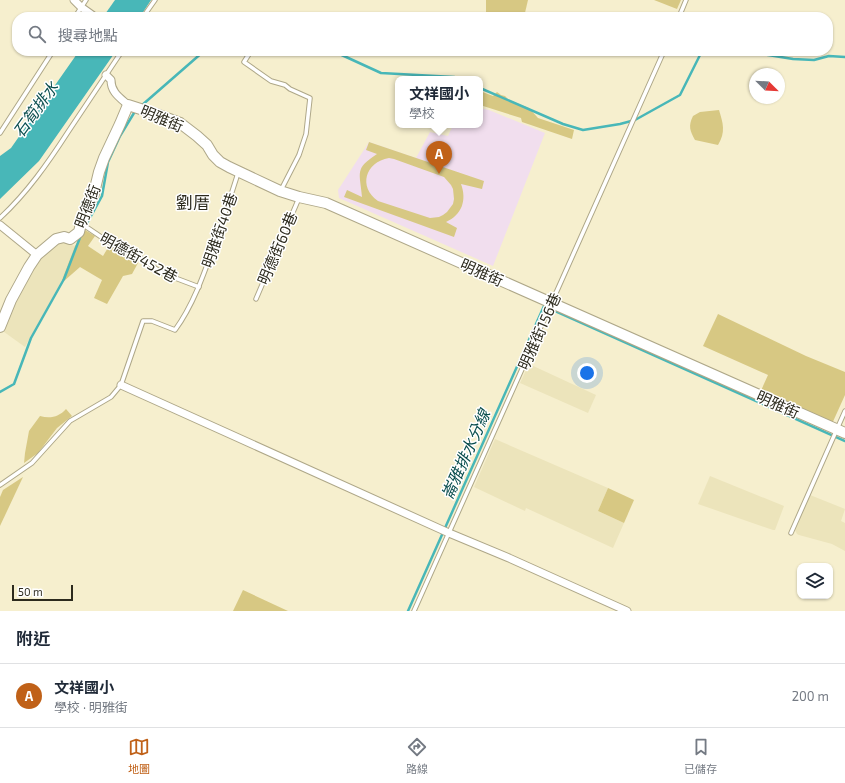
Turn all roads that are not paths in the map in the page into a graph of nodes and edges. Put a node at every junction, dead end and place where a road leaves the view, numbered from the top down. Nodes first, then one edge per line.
1 (74, 0) edge
2 (86, 0) edge
3 (154, 0) edge
4 (686, 0) edge
5 (81, 7) junction
6 (78, 12) edge
7 (88, 12) edge
8 (146, 12) edge
9 (681, 12) edge
10 (50, 56) edge
11 (119, 56) edge
12 (248, 56) edge
13 (662, 56) edge
14 (106, 75) junction
15 (128, 104) junction
16 (0, 133) edge
17 (238, 172) junction
18 (280, 191) junction
19 (299, 197) junction
20 (0, 218) edge
21 (81, 223) junction
22 (0, 225) edge
23 (37, 255) junction
24 (199, 287) junction
25 (256, 299) dead end
26 (552, 303) junction
27 (0, 326) edge
28 (120, 385) junction
29 (845, 411) edge
30 (841, 432) edge
31 (0, 485) edge
32 (449, 533) junction
33 (791, 533) dead end
34 (414, 611) edge
35 (626, 611) edge

1 - 5 street
2 - 5 lane
3 - 8 lane
4 - 9 lane
5 - 6 lane
5 - 7 street
10 - 16 lane
11 - 14 lane
12 - 18 lane
13 - 26 lane, 明雅街156巷
14 - 15 street
14 - 20 lane
15 - 17 street, 明雅街
15 - 21 street, 明德街
17 - 18 street, 明雅街
17 - 24 lane, 明雅街40巷
18 - 19 street, 明雅街
19 - 25 lane, 明德街60巷
19 - 26 street, 明雅街
21 - 23 street, 明德街
21 - 24 lane, 明德街452巷
22 - 23 street
23 - 27 street, 明德街
24 - 28 lane, 明雅街40巷
26 - 30 street, 明雅街
26 - 32 lane, 明雅街156巷
28 - 31 lane
28 - 32 street
29 - 30 lane
30 - 33 lane
32 - 34 lane, 明雅街156巷
32 - 35 street

